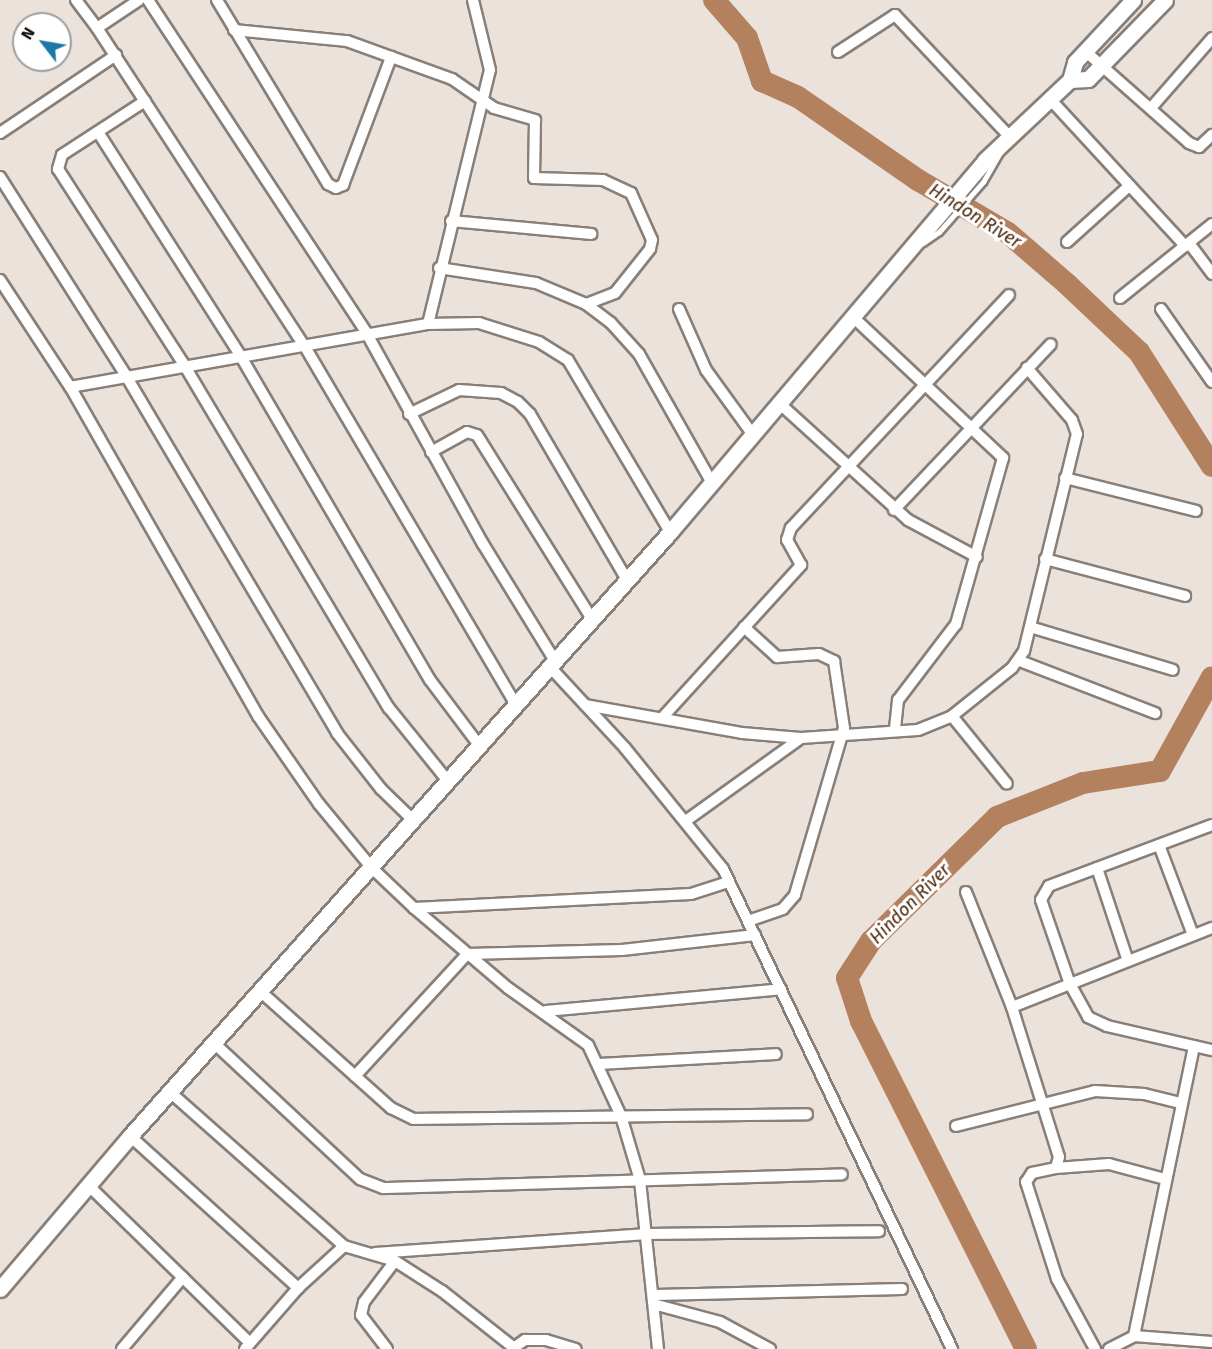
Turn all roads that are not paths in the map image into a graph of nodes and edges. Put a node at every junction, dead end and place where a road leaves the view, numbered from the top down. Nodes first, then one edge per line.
1 (76, 0) edge
2 (139, 0) edge
3 (148, 0) edge
4 (217, 0) edge
5 (473, 0) edge
6 (1133, 0) edge
7 (1165, 0) edge
8 (97, 28) junction
9 (234, 30) junction
10 (1212, 38) edge
11 (1085, 51) junction
12 (838, 52) dead end
13 (116, 55) junction
14 (391, 57) junction
15 (1103, 66) junction
16 (1070, 80) junction
17 (1050, 99) junction
18 (145, 101) junction
19 (484, 102) junction
20 (1151, 108) junction
21 (98, 132) junction
22 (0, 133) edge
23 (1212, 135) edge
24 (1006, 140) junction
25 (0, 177) edge
26 (1130, 186) junction
27 (451, 221) junction
28 (1212, 224) edge
29 (932, 231) junction
30 (591, 234) dead end
31 (1068, 242) dead end
32 (1187, 244) junction
33 (439, 268) junction
34 (1212, 274) edge
35 (0, 280) edge
36 (1009, 295) dead end
37 (1120, 298) dead end
38 (586, 304) junction
39 (679, 309) dead end
40 (1161, 309) dead end
41 (853, 317) junction
42 (428, 324) junction
43 (367, 334) junction
44 (1051, 344) dead end
45 (304, 345) junction
46 (240, 355) junction
47 (183, 363) junction
48 (1027, 368) junction
49 (125, 374) junction
50 (1212, 382) edge
51 (927, 384) junction
52 (70, 387) junction
53 (779, 403) junction
54 (409, 414) junction
55 (971, 425) junction
56 (753, 435) junction
57 (431, 452) junction
58 (849, 468) junction
59 (1065, 478) junction
60 (712, 483) junction
61 (894, 510) junction
62 (1196, 512) dead end
63 (670, 532) junction
64 (977, 556) junction
65 (1045, 559) junction
66 (627, 580) junction
67 (1185, 596) dead end
68 (592, 619) junction
69 (744, 627) junction
70 (1030, 627) junction
71 (1020, 661) junction
72 (552, 664) junction
73 (1173, 670) dead end
74 (516, 705) junction
75 (585, 705) junction
76 (1155, 713) dead end
77 (952, 716) junction
78 (662, 718) junction
79 (895, 731) junction
80 (801, 738) junction
81 (843, 738) junction
82 (479, 745) junction
83 (448, 781) junction
84 (1007, 784) dead end
85 (413, 820) junction
86 (687, 820) junction
87 (1212, 825) edge
88 (1159, 845) junction
89 (371, 867) junction
90 (1097, 868) junction
91 (729, 882) junction
92 (966, 892) dead end
93 (414, 908) junction
94 (748, 921) junction
95 (1212, 928) edge
96 (755, 935) junction
97 (1193, 935) junction
98 (467, 954) junction
99 (1128, 961) junction
100 (1070, 984) junction
101 (781, 989) junction
102 (260, 991) junction
103 (1012, 1007) junction
104 (546, 1011) junction
105 (214, 1043) junction
106 (1194, 1046) junction
107 (1212, 1050) edge
108 (776, 1054) dead end
109 (599, 1064) junction
110 (355, 1076) junction
111 (170, 1092) junction
112 (1181, 1103) junction
113 (1042, 1104) junction
114 (807, 1114) dead end
115 (621, 1116) junction
116 (956, 1126) dead end
117 (130, 1136) junction
118 (1056, 1168) junction
119 (842, 1174) dead end
120 (640, 1179) junction
121 (1165, 1179) junction
122 (88, 1185) junction
123 (879, 1231) dead end
124 (647, 1234) junction
125 (344, 1246) junction
126 (375, 1252) junction
127 (395, 1261) junction
128 (183, 1277) junction
129 (0, 1288) edge
130 (298, 1288) junction
131 (902, 1289) dead end
132 (656, 1300) junction
133 (1134, 1336) junction
134 (1212, 1342) edge
135 (247, 1346) edge
136 (512, 1348) edge
137 (949, 1348) edge
138 (122, 1349) edge
139 (387, 1349) edge
140 (576, 1349) edge
141 (658, 1349) edge
142 (770, 1349) edge
143 (1095, 1349) edge
144 (1108, 1349) edge

1 - 8 street
2 - 8 street
3 - 43 street
4 - 9 street
5 - 19 street
6 - 11 street
7 - 15 street
8 - 13 street
9 - 14 street
9 - 14 street
10 - 20 street
11 - 15 street
11 - 16 street
12 - 24 street
13 - 18 street
13 - 22 street
14 - 19 street
15 - 16 street
15 - 20 street
16 - 17 street
17 - 24 street
17 - 26 street
18 - 21 street
18 - 45 street
19 - 27 street
19 - 38 street
20 - 23 street
21 - 46 street
21 - 47 street
24 - 29 street
24 - 29 lane
25 - 49 street
26 - 31 street
26 - 32 street
27 - 30 street
27 - 33 street
28 - 32 street
29 - 41 street
32 - 34 street
32 - 37 street
33 - 38 street
33 - 42 street
35 - 52 street
36 - 51 street
38 - 60 street
39 - 56 street
40 - 50 street
41 - 51 street
41 - 53 street
42 - 43 street
42 - 63 street
43 - 45 street
43 - 54 street
44 - 48 street
45 - 46 street
45 - 74 street
46 - 47 street
46 - 82 street
47 - 49 street
47 - 83 street
48 - 55 street
48 - 59 street
49 - 52 street
49 - 85 street
51 - 55 street
51 - 58 street
52 - 89 street
53 - 56 street
53 - 58 street
54 - 57 street
54 - 66 street
55 - 61 street
55 - 64 street
56 - 60 street
57 - 68 street
57 - 72 street
58 - 61 street
58 - 69 street
59 - 62 street
59 - 65 street
60 - 63 street
61 - 64 street
63 - 66 street
64 - 79 street
65 - 67 street
65 - 70 street
66 - 68 street
68 - 72 street
69 - 78 street
69 - 81 street
70 - 71 street
70 - 73 street
71 - 76 street
71 - 77 street
72 - 74 street
72 - 75 street
74 - 82 street
75 - 78 street
75 - 86 street
77 - 79 street
77 - 84 street
78 - 80 street
79 - 81 street
80 - 81 street
80 - 86 street
81 - 94 street
82 - 83 street
83 - 85 street
85 - 89 street
86 - 91 street
87 - 88 street
88 - 90 street
88 - 97 street
89 - 93 street
89 - 102 street
90 - 99 street
90 - 100 street
91 - 93 street
91 - 94 street
92 - 103 street
93 - 98 street
94 - 96 street
95 - 97 street
96 - 98 street
96 - 101 street
97 - 99 street
98 - 104 street
98 - 110 street
99 - 100 street
100 - 103 street
100 - 106 street
101 - 104 street
101 - 137 street
102 - 105 street
102 - 110 street
103 - 113 street
104 - 109 street
105 - 111 street
105 - 120 street
106 - 107 street
106 - 112 street
108 - 109 street
109 - 115 street
110 - 115 street
111 - 117 street
111 - 125 street
112 - 113 street
112 - 121 street
113 - 116 street
113 - 118 street
114 - 115 street
115 - 120 street
117 - 122 street
117 - 130 street
118 - 121 street
118 - 143 street
119 - 120 street
120 - 124 street
121 - 133 street
122 - 128 street
122 - 129 street
123 - 124 street
124 - 126 street
124 - 132 street
125 - 126 street
125 - 130 street
126 - 127 street
127 - 136 street
127 - 139 street
128 - 135 street
128 - 138 street
130 - 135 street
131 - 132 street
132 - 141 street
132 - 142 street
133 - 134 street
133 - 144 street
136 - 140 street

